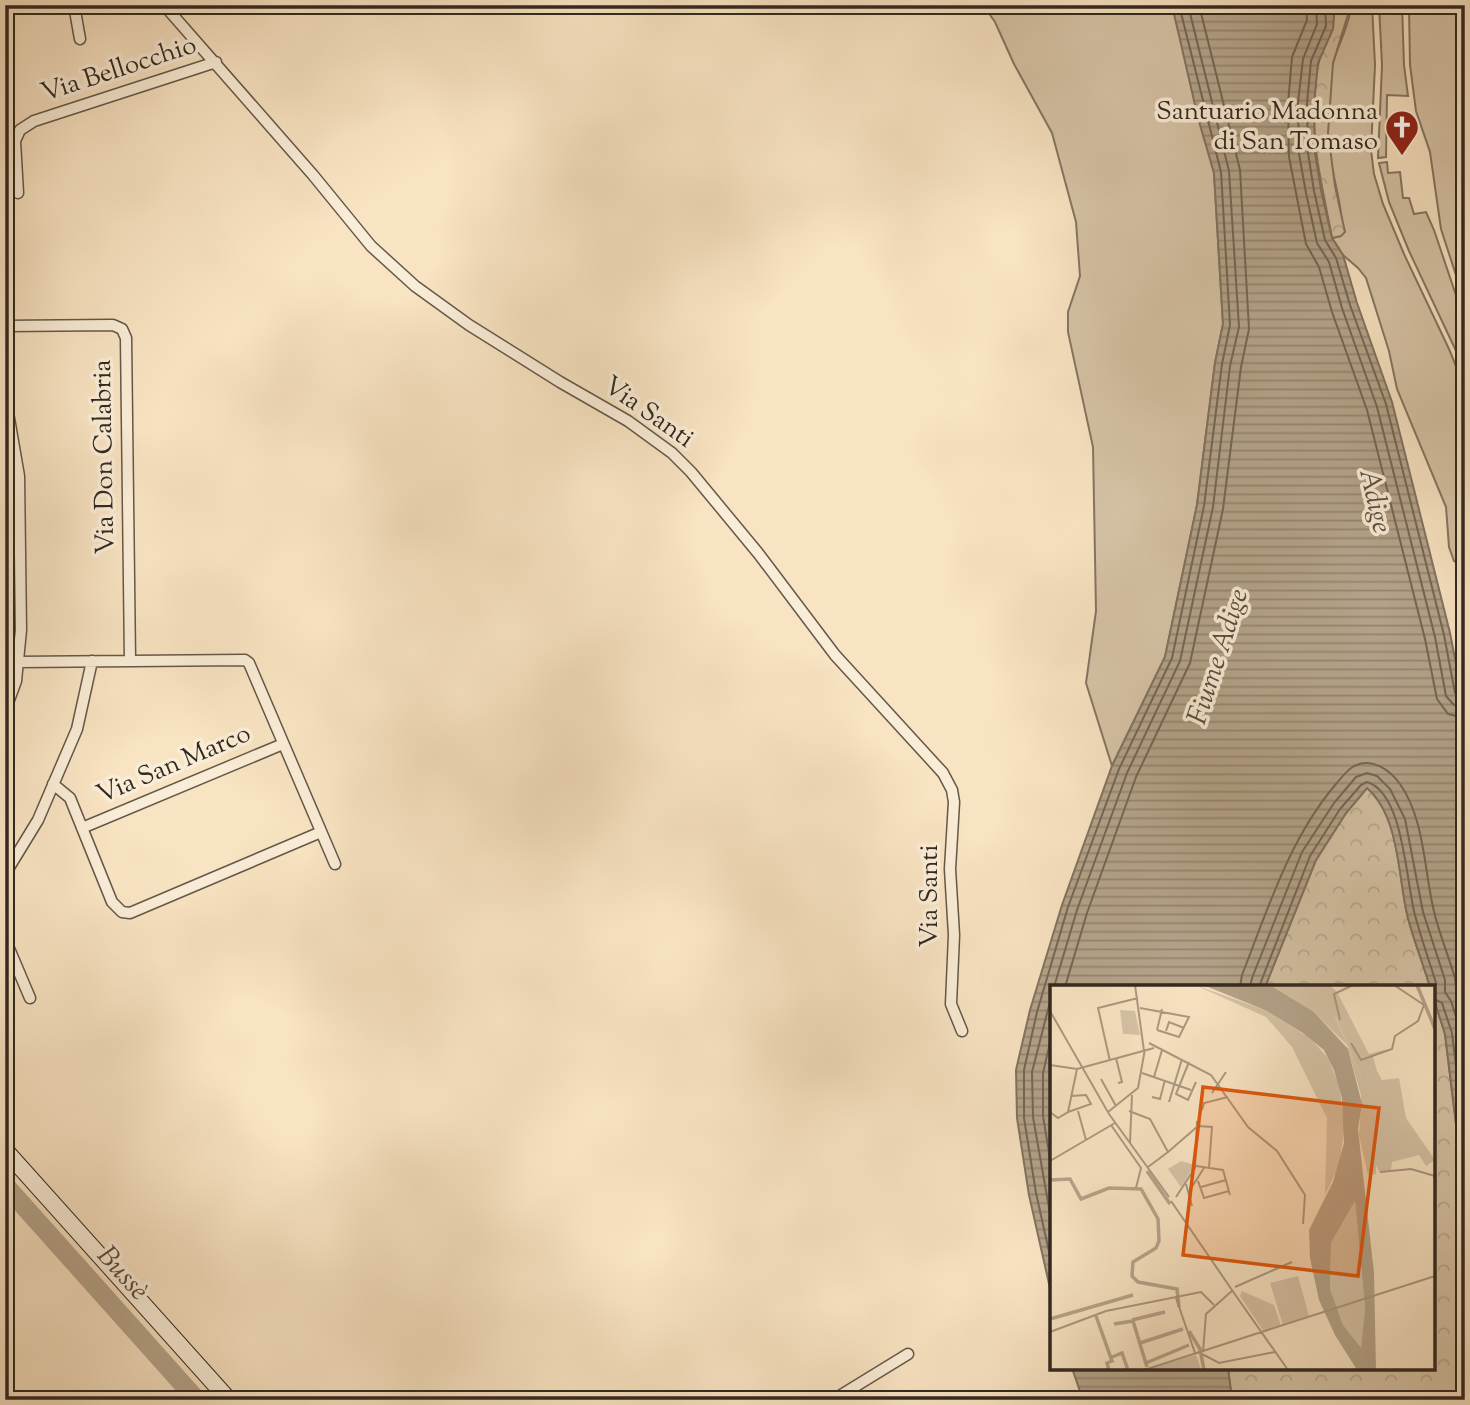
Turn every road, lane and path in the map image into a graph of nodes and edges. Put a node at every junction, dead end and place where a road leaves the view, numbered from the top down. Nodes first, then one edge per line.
1 (74, 5) edge
2 (164, 5) edge
3 (80, 39) dead end
4 (216, 62) junction
5 (18, 193) dead end
6 (5, 326) edge
7 (5, 395) edge
8 (130, 661) junction
9 (18, 662) junction
10 (93, 662) junction
11 (5, 711) edge
12 (283, 744) junction
13 (53, 784) junction
14 (82, 828) junction
15 (321, 832) junction
16 (335, 864) dead end
17 (5, 874) edge
18 (5, 939) edge
19 (30, 998) dead end
20 (962, 1031) dead end
21 (5, 1150) edge
22 (908, 1354) dead end
23 (229, 1400) edge
24 (833, 1400) edge

1 - 3 street
2 - 4 street, Via Santi
4 - 5 street, Via Bellocchio
4 - 20 street, Via Santi
6 - 8 street, Via Don Calabria
7 - 9 street
8 - 10 street
8 - 12 street
9 - 10 street
9 - 11 street
10 - 13 street
12 - 14 street, Via San Marco
12 - 15 street
13 - 14 street
13 - 17 street
14 - 15 street
15 - 16 street
18 - 19 street
21 - 23 main road
22 - 24 street

